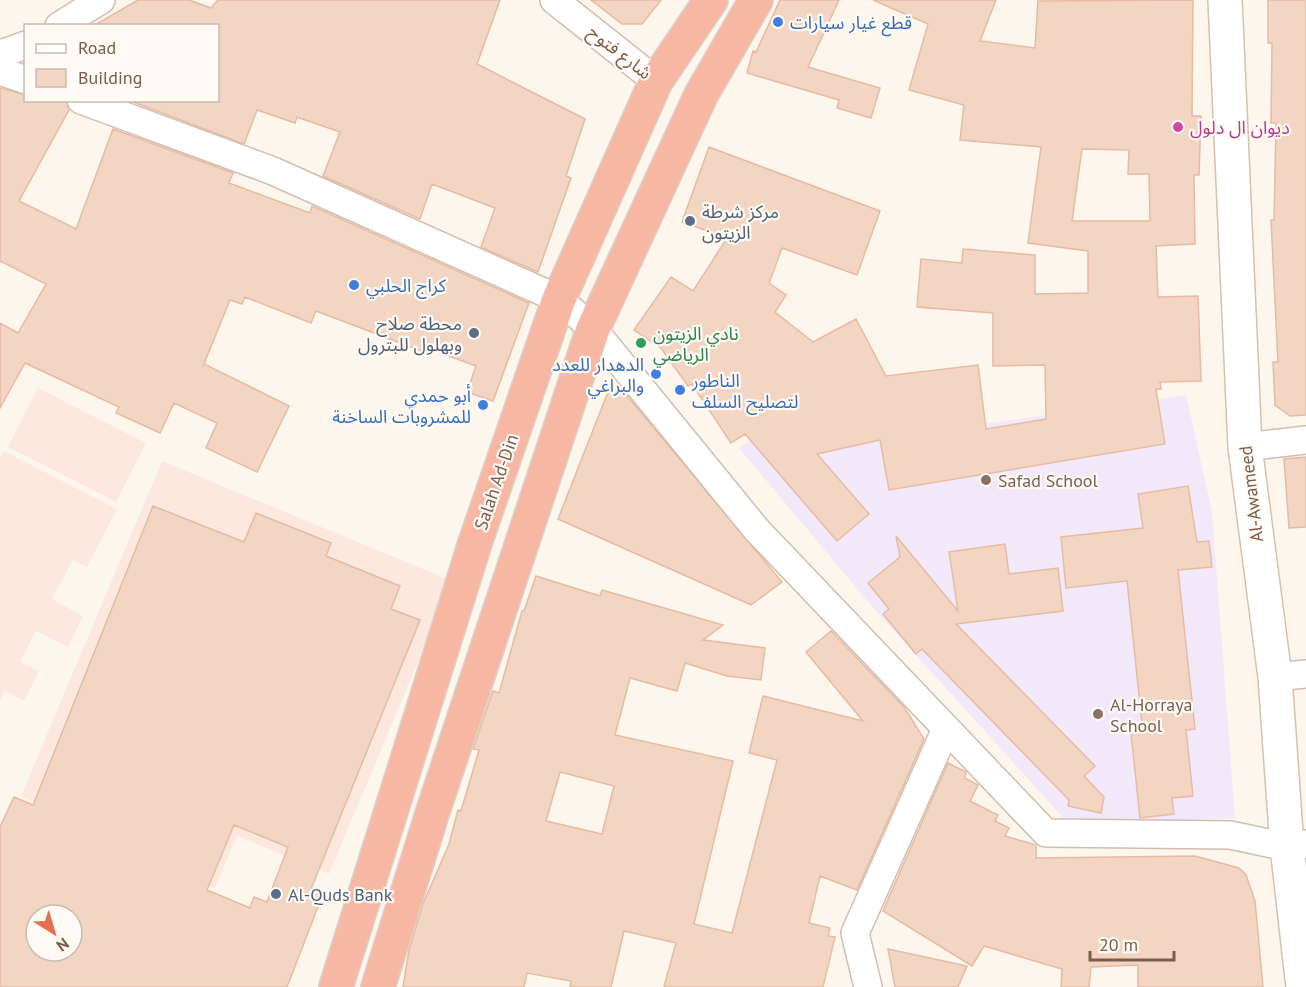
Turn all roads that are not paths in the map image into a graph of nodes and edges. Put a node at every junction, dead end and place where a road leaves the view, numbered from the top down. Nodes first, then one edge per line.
1 (101, 0) edge
2 (554, 0) edge
3 (711, 0) edge
4 (756, 0) edge
5 (1225, 0) edge
6 (62, 24) edge
7 (24, 46) edge
8 (0, 54) edge
9 (0, 71) edge
10 (24, 79) edge
11 (657, 81) junction
12 (86, 102) edge
13 (560, 298) junction
14 (593, 329) junction
15 (1306, 440) edge
16 (1245, 447) junction
17 (1290, 676) edge
18 (946, 729) junction
19 (1296, 846) edge
20 (336, 987) edge
21 (378, 987) edge
22 (868, 987) edge
23 (1303, 987) edge

1 - 6 street
2 - 11 street, شارع فتوح
3 - 11 highway, Salah Ad-Din
4 - 14 highway
5 - 16 main road, Al-Awameed
7 - 8 street
9 - 10 street
11 - 13 highway, Salah Ad-Din
12 - 13 street
13 - 14 street
13 - 20 highway, Salah Ad-Din
14 - 18 street
14 - 21 highway
15 - 16 street
16 - 17 main road, Al-Awameed
17 - 19 main road, Al-Awameed
18 - 19 street
18 - 22 street
19 - 23 main road, Al-Awameed

